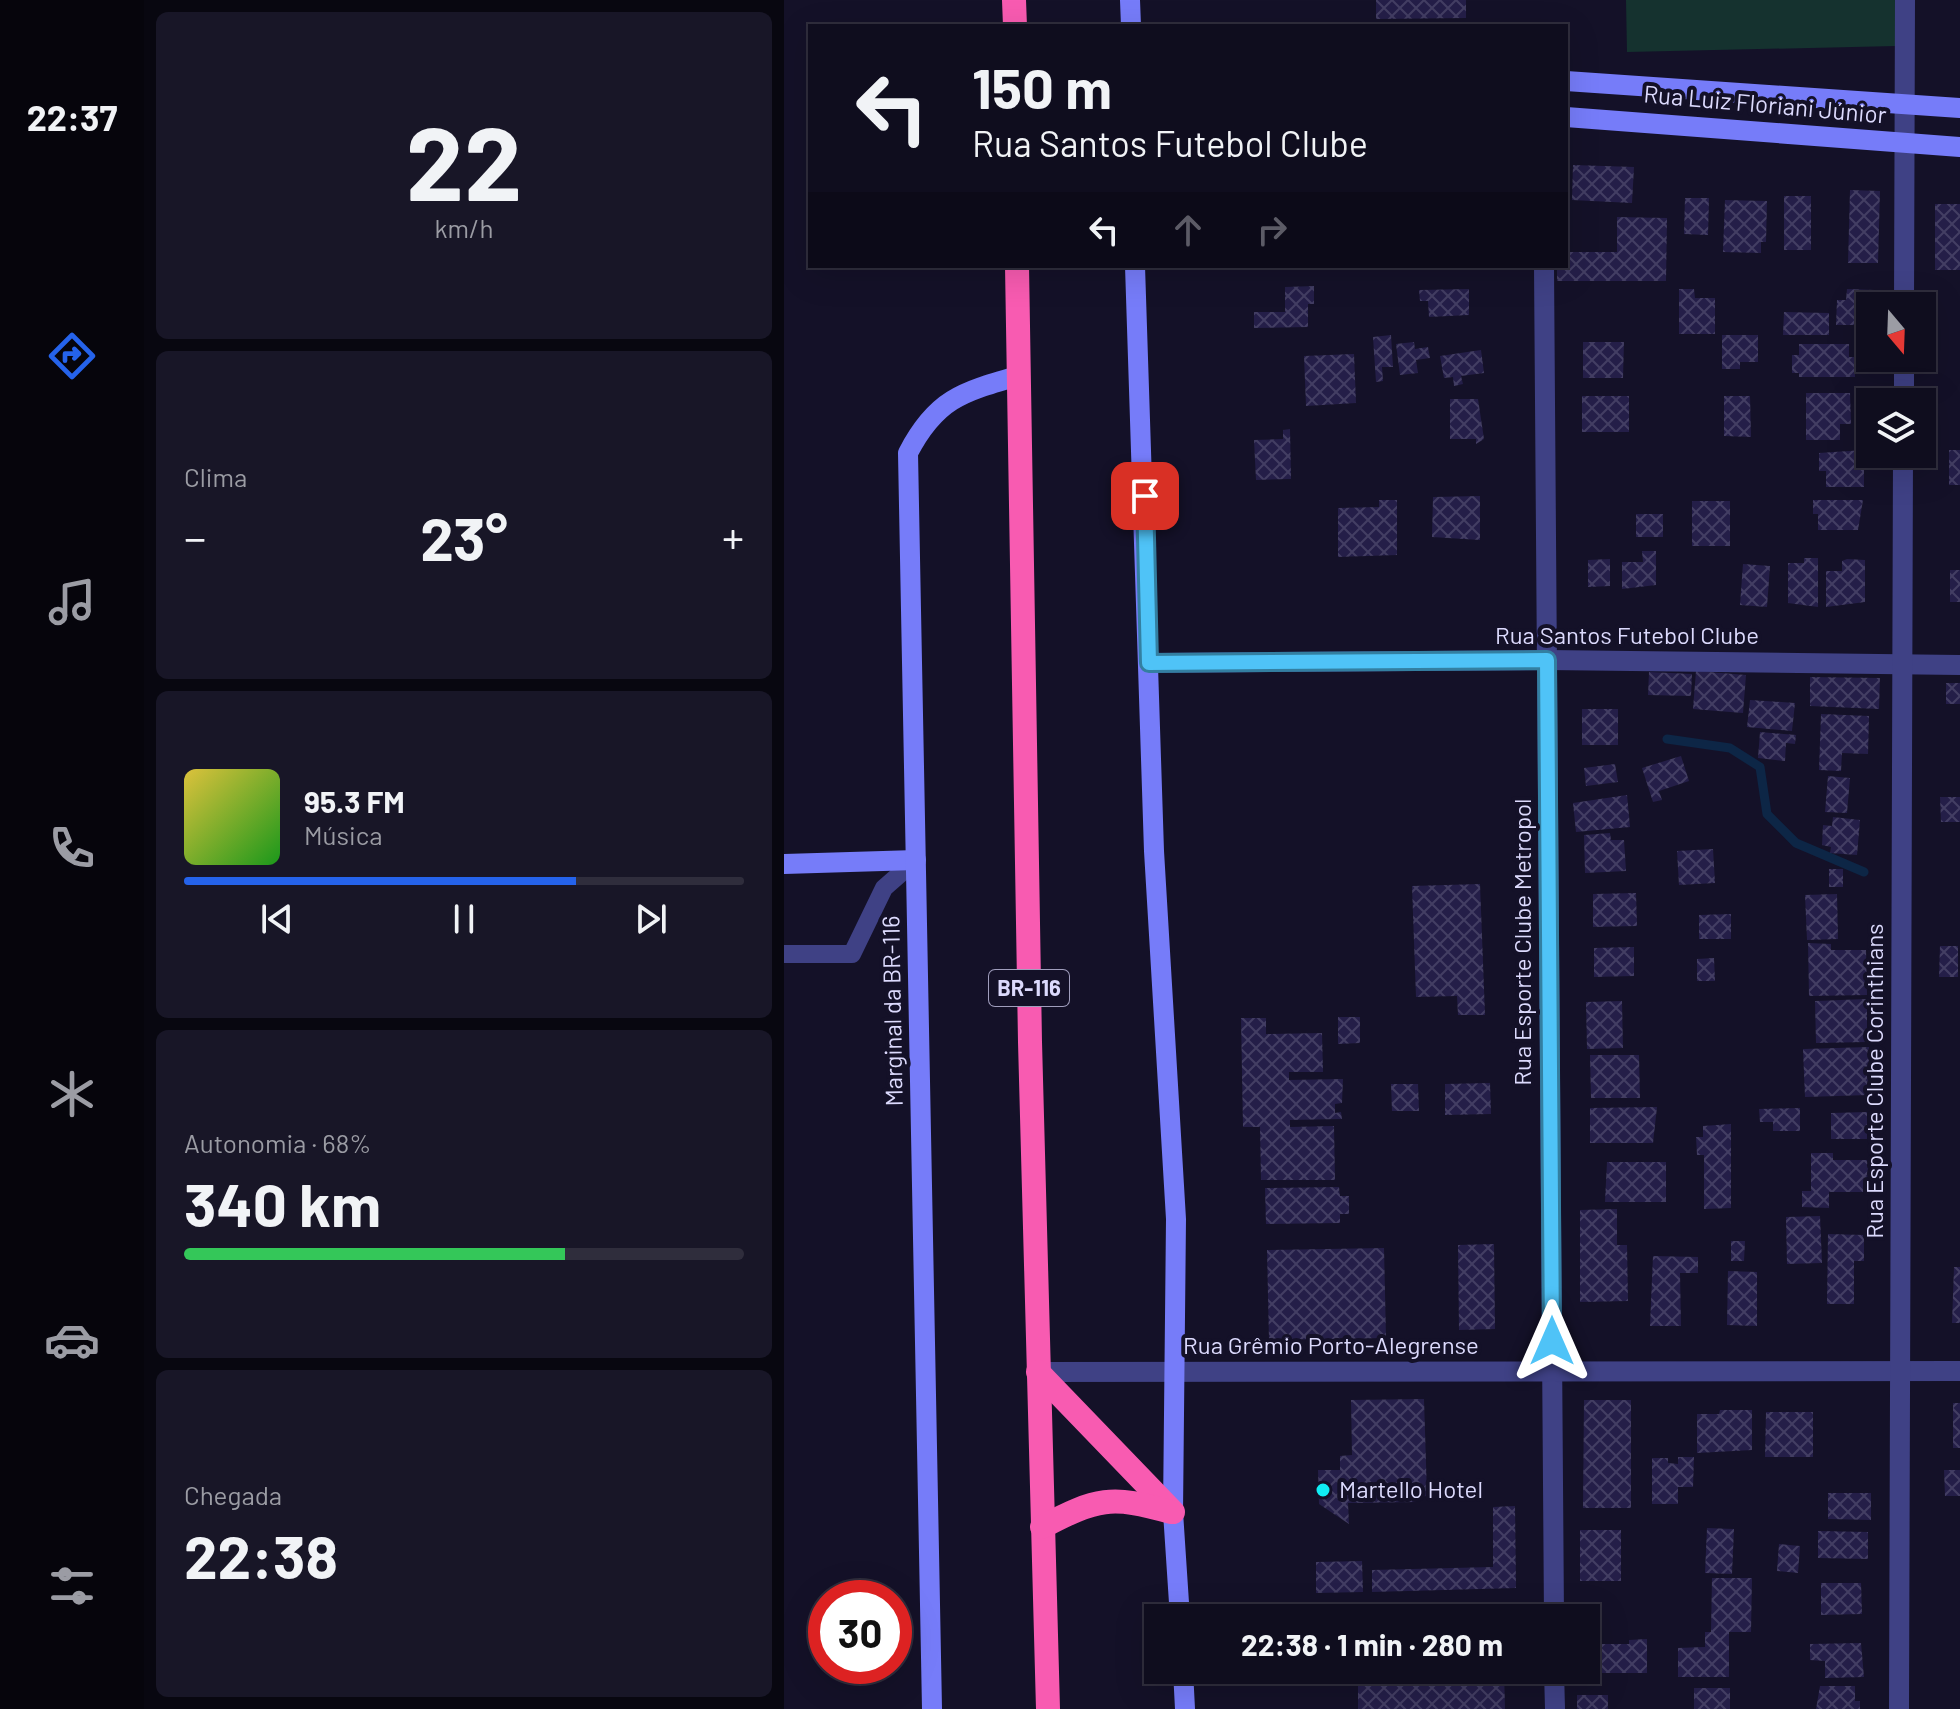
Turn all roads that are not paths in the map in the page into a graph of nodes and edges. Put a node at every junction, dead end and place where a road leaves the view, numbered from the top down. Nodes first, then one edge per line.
1 (1014, 0) edge
2 (1130, 0) edge
3 (1905, 0) edge
4 (1015, 24) edge
5 (1131, 24) edge
6 (1568, 81) edge
7 (1905, 103) junction
8 (1960, 108) edge
9 (1568, 117) edge
10 (1904, 142) junction
11 (1960, 147) edge
12 (1017, 268) edge
13 (1135, 268) edge
14 (1544, 268) edge
15 (1904, 292) edge
16 (1018, 376) junction
17 (1903, 468) edge
18 (1547, 660) junction
19 (1149, 663) junction
20 (1903, 665) junction
21 (1960, 665) edge
22 (916, 860) junction
23 (784, 864) edge
24 (784, 954) edge
25 (1901, 1371) junction
26 (1960, 1371) edge
27 (1038, 1372) junction
28 (1172, 1372) junction
29 (1552, 1372) junction
30 (1173, 1512) junction
31 (1042, 1527) junction
32 (1179, 1604) edge
33 (1554, 1604) edge
34 (1184, 1684) edge
35 (1554, 1684) edge
36 (932, 1709) edge
37 (1048, 1709) edge
38 (1185, 1709) edge
39 (1555, 1709) edge
40 (1899, 1709) edge

1 - 4 highway
2 - 5 street
3 - 7 street
6 - 7 street, Rua Luiz Floriani Júnior
7 - 8 street, Rua Luiz Floriani Júnior
7 - 10 street
9 - 10 street, Rua Luiz Floriani Júnior
10 - 11 street, Rua Luiz Floriani Júnior
10 - 15 street
12 - 16 highway, BR-116
13 - 19 street
14 - 18 street, Rua Esporte Clube Metropol
16 - 22 street, Marginal da BR-116
16 - 27 highway, BR-116
17 - 20 street, Rua Esporte Clube Corinthians
18 - 19 street, Rua Santos Futebol Clube
18 - 20 street, Rua Santos Futebol Clube
18 - 29 street, Rua Esporte Clube Metropol
19 - 28 street
20 - 21 street, Rua Santos Futebol Clube
20 - 25 street, Rua Esporte Clube Corinthians
22 - 23 street
22 - 24 lane
22 - 36 street, Marginal da BR-116
25 - 26 street, Rua Grêmio Porto-Alegrense
25 - 29 street, Rua Grêmio Porto-Alegrense
25 - 40 street, Rua Esporte Clube Corinthians
27 - 28 street, Rua Grêmio Porto-Alegrense
27 - 30 highway
27 - 31 highway, BR-116
28 - 29 street, Rua Grêmio Porto-Alegrense
28 - 30 street
29 - 33 street, Rua Esporte Clube Metropol
30 - 31 highway
30 - 32 street
31 - 37 highway, BR-116
34 - 38 street
35 - 39 street

